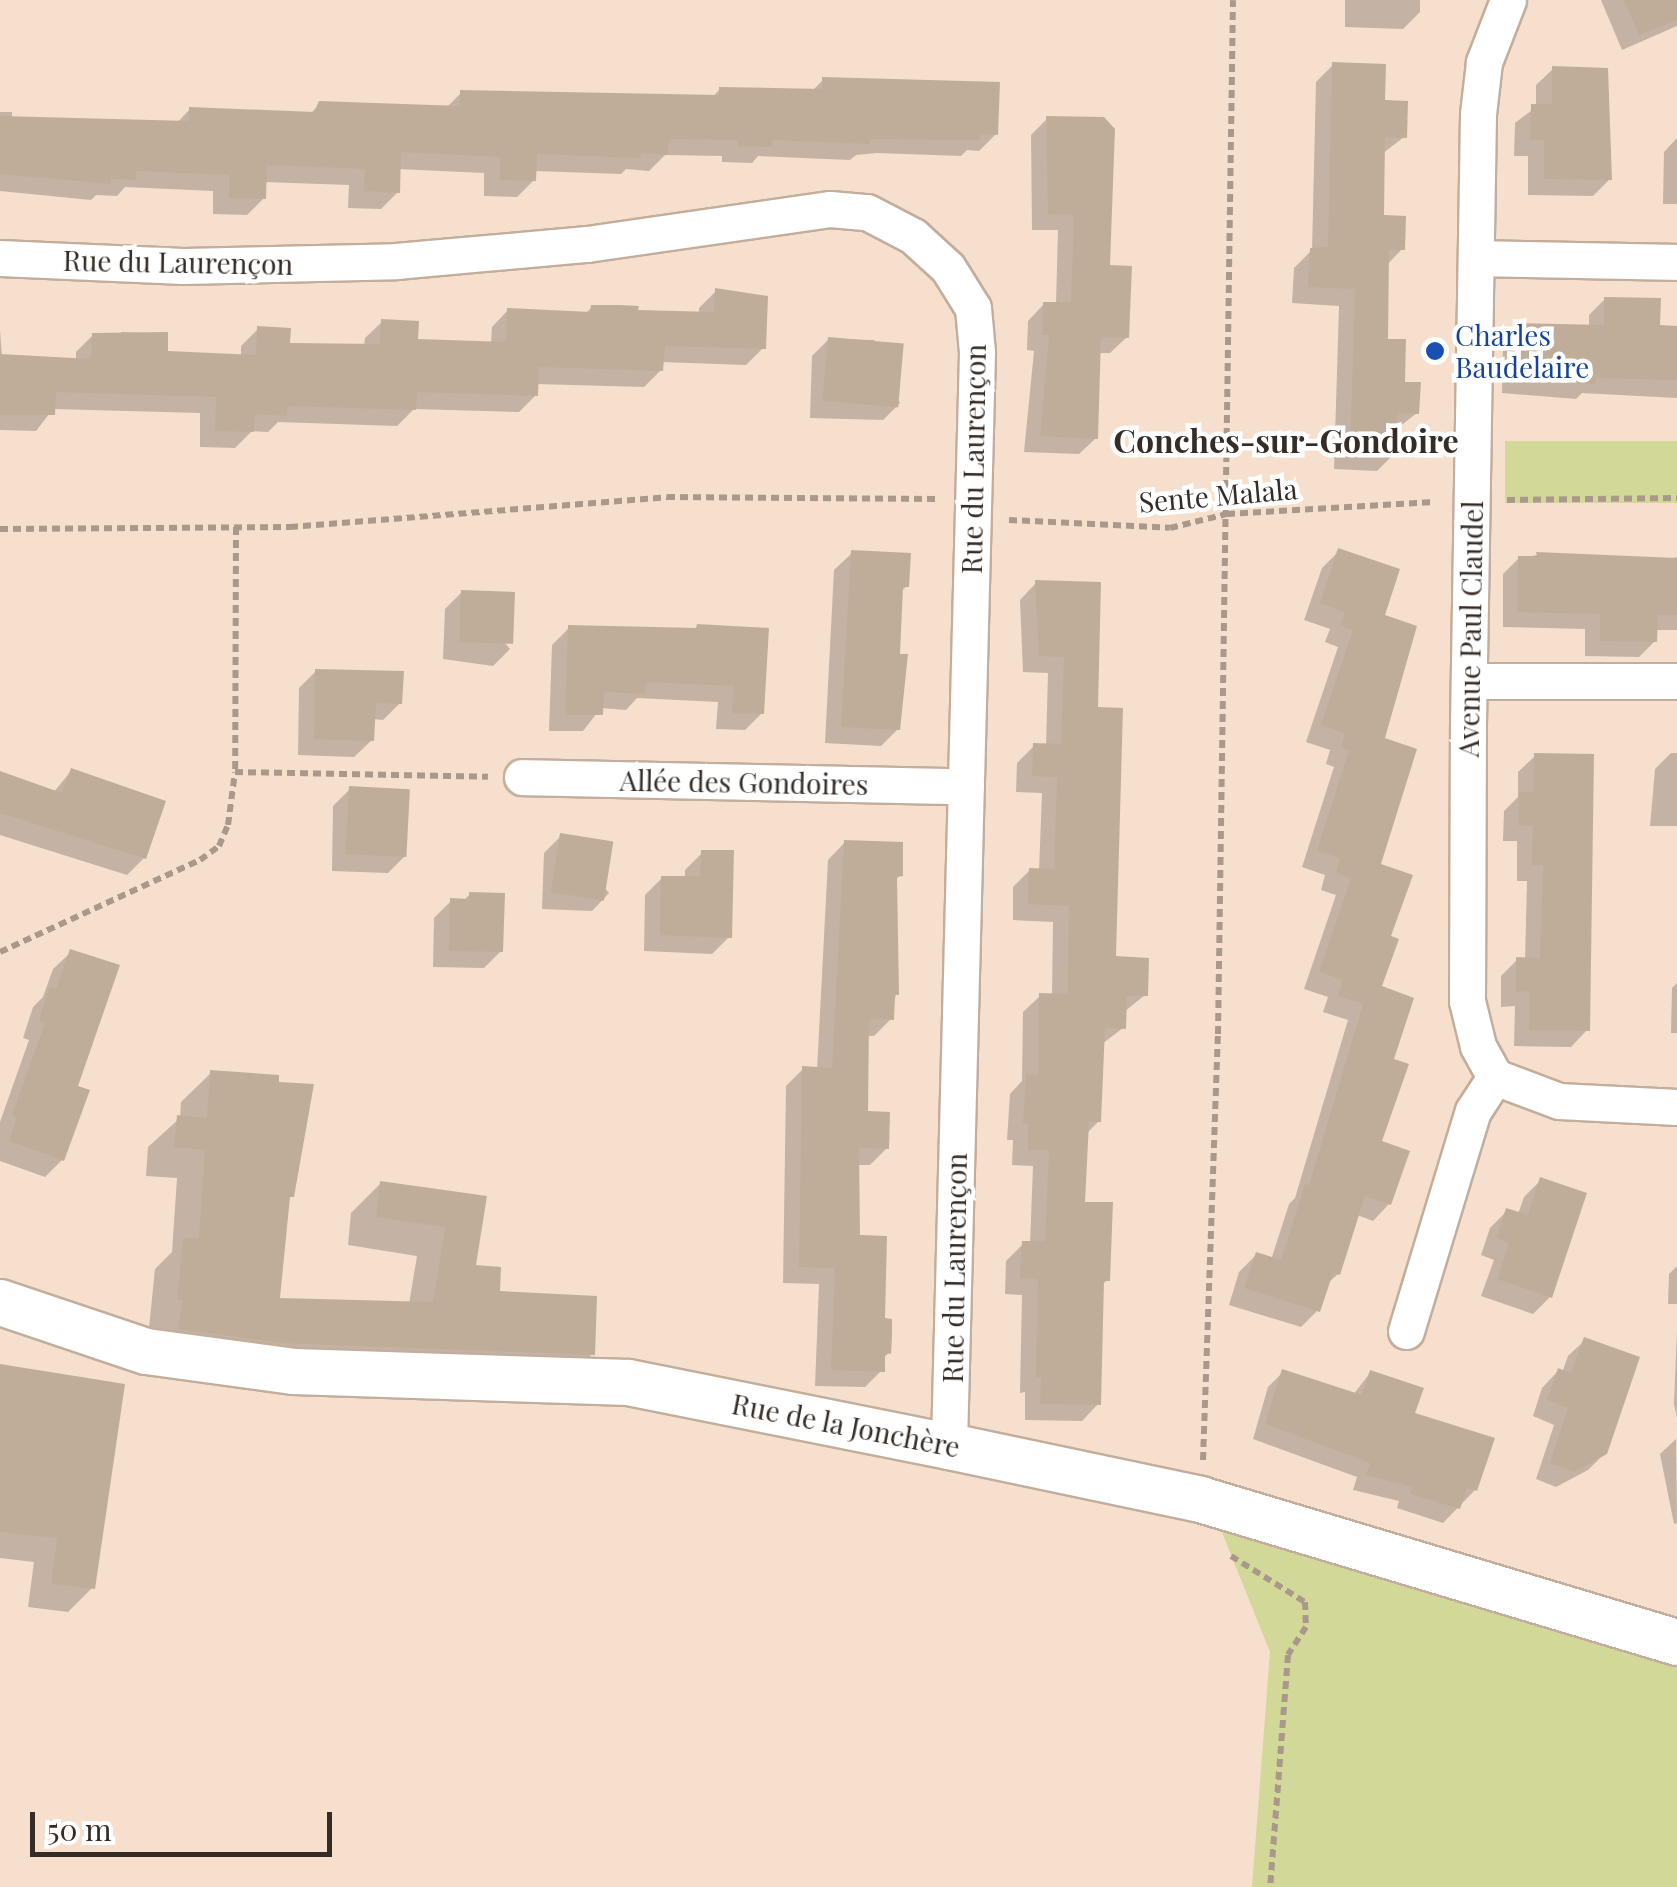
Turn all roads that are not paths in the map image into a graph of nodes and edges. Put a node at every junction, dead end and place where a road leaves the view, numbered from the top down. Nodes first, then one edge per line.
1 (1508, 0) edge
2 (0, 258) edge
3 (1477, 258) junction
4 (1677, 262) edge
5 (1469, 681) junction
6 (1677, 681) edge
7 (522, 778) road end
8 (966, 786) junction
9 (1495, 1077) junction
10 (1677, 1108) edge
11 (0, 1302) edge
12 (1406, 1331) dead end
13 (950, 1446) junction
14 (1677, 1642) edge

1 - 3 street, Avenue Paul Claudel
2 - 8 street, Rue du Laurençon
3 - 4 street
3 - 5 street, Avenue Paul Claudel
5 - 6 street
5 - 9 street, Avenue Paul Claudel
7 - 8 street, Allée des Gondoires
8 - 13 street, Rue du Laurençon
9 - 10 street
9 - 12 street
11 - 13 street, Rue de la Jonchère
13 - 14 street, Rue de la Jonchère

